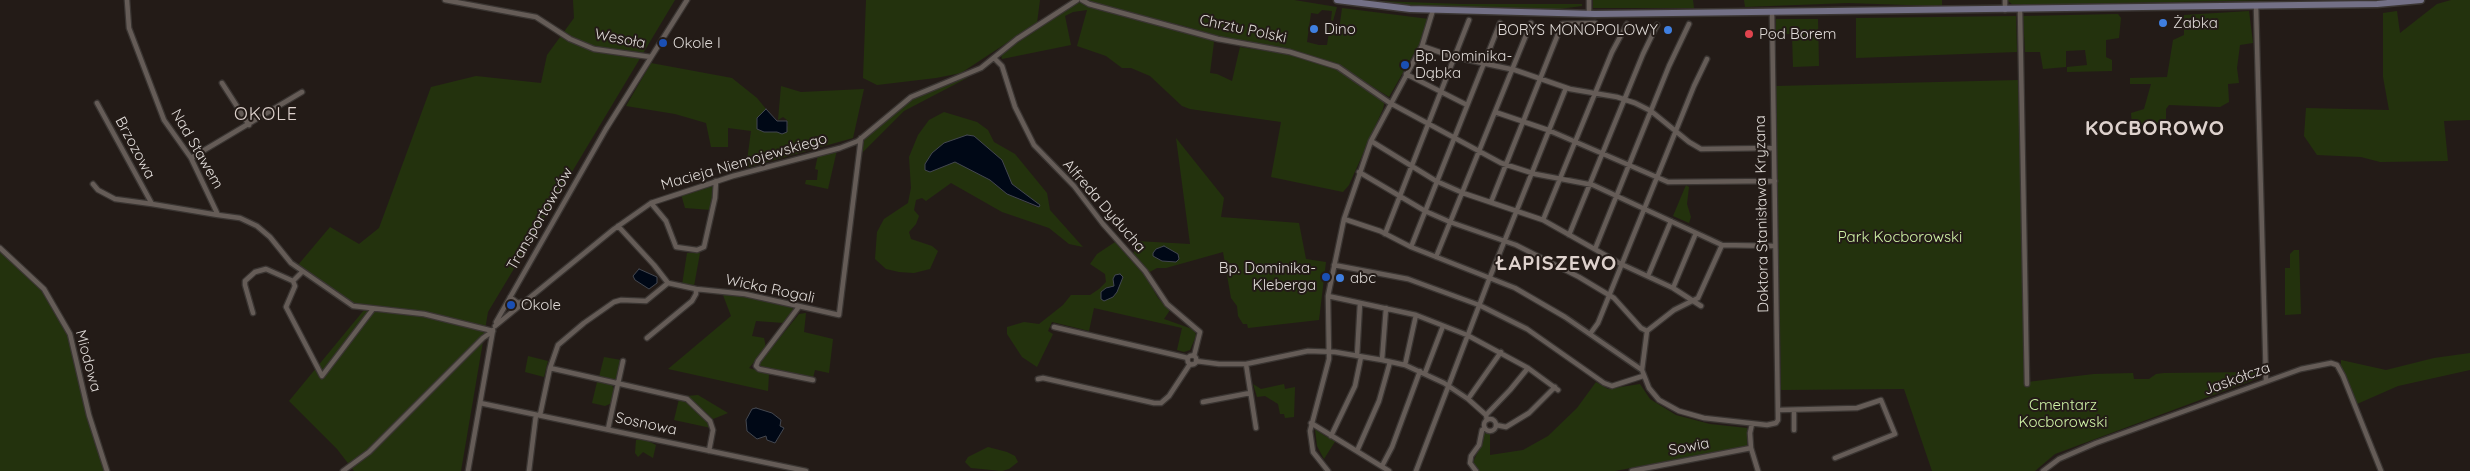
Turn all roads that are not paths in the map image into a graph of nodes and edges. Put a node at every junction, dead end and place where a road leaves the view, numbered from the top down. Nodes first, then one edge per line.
1 (127, 0) edge
2 (445, 0) edge
3 (687, 0) edge
4 (1077, 0) edge
5 (1082, 0) edge
6 (1338, 0) edge
7 (1589, 0) edge
8 (2005, 0) edge
9 (2421, 0) edge
10 (2377, 2) edge
11 (2256, 6) junction
12 (1433, 10) junction
13 (2005, 10) junction
14 (2020, 10) junction
15 (1772, 13) junction
16 (1589, 14) junction
17 (1469, 20) dead end
18 (1500, 23) dead end
19 (1531, 23) dead end
20 (1595, 23) dead end
21 (1627, 24) dead end
22 (1690, 24) dead end
23 (1657, 26) dead end
24 (1422, 46) junction
25 (651, 57) junction
26 (1454, 57) junction
27 (994, 58) junction
28 (1707, 59) dead end
29 (1484, 63) junction
30 (1511, 69) junction
31 (1406, 74) junction
32 (1538, 78) junction
33 (222, 83) dead end
34 (1566, 88) junction
35 (1441, 91) junction
36 (302, 92) dead end
37 (1595, 93) junction
38 (1624, 99) junction
39 (1390, 102) junction
40 (97, 103) dead end
41 (1467, 105) junction
42 (1651, 111) junction
43 (1495, 112) junction
44 (1522, 121) junction
45 (1428, 124) junction
46 (249, 125) junction
47 (1548, 130) junction
48 (1676, 131) junction
49 (861, 138) junction
50 (1454, 138) junction
51 (1371, 141) junction
52 (1576, 142) junction
53 (1774, 148) junction
54 (1479, 151) junction
55 (1602, 153) junction
56 (191, 158) junction
57 (1505, 164) junction
58 (1629, 165) junction
59 (1411, 166) junction
60 (1359, 172) junction
61 (1532, 174) junction
62 (1656, 178) junction
63 (1560, 179) junction
64 (716, 181) junction
65 (1436, 181) junction
66 (1774, 181) junction
67 (93, 184) dead end
68 (1590, 184) junction
69 (1463, 193) junction
70 (1399, 196) junction
71 (1616, 196) junction
72 (1491, 202) junction
73 (651, 203) junction
74 (152, 204) junction
75 (1644, 209) junction
76 (1425, 211) junction
77 (1517, 211) junction
78 (218, 215) junction
79 (1344, 219) junction
80 (1543, 220) junction
81 (1671, 221) junction
82 (1450, 222) junction
83 (618, 226) junction
84 (1696, 233) junction
85 (1384, 234) junction
86 (1569, 234) junction
87 (1504, 240) junction
88 (1722, 245) junction
89 (1775, 246) junction
90 (1411, 247) junction
91 (0, 248) edge
92 (1595, 249) junction
93 (1436, 257) junction
94 (1622, 264) junction
95 (1334, 265) junction
96 (302, 272) junction
97 (1648, 276) junction
98 (1490, 277) junction
99 (293, 281) junction
100 (668, 283) junction
101 (1673, 288) junction
102 (696, 290) junction
103 (1609, 295) junction
104 (1328, 296) junction
105 (510, 297) junction
106 (1694, 301) junction
107 (524, 302) junction
108 (1360, 303) junction
109 (1479, 305) junction
110 (1701, 306) dead end
111 (798, 308) junction
112 (1386, 308) junction
113 (373, 309) junction
114 (253, 313) dead end
115 (1416, 315) junction
116 (1054, 326) dead end
117 (1443, 326) junction
118 (494, 329) junction
119 (1647, 331) junction
120 (1590, 334) junction
121 (1467, 335) junction
122 (647, 338) dead end
123 (1330, 352) junction
124 (1501, 352) junction
125 (1359, 356) junction
126 (1195, 358) junction
127 (1382, 360) junction
128 (623, 361) dead end
129 (1189, 361) junction
130 (1390, 362) junction
131 (1246, 364) junction
132 (1405, 366) junction
133 (550, 368) junction
134 (1528, 368) junction
135 (1642, 370) junction
136 (1420, 371) junction
137 (1425, 373) junction
138 (1643, 376) junction
139 (813, 380) dead end
140 (1038, 380) dead end
141 (2266, 381) junction
142 (2027, 384) dead end
143 (618, 385) junction
144 (1448, 386) junction
145 (1250, 393) junction
146 (1468, 399) junction
147 (1202, 402) dead end
148 (480, 403) junction
149 (1794, 410) junction
150 (1779, 412) junction
151 (538, 415) junction
152 (1486, 417) junction
153 (1311, 423) junction
154 (1752, 424) junction
155 (1496, 425) junction
156 (1256, 428) dead end
157 (1485, 428) junction
158 (608, 429) junction
159 (1794, 430) dead end
160 (1331, 436) junction
161 (1751, 448) junction
162 (709, 451) junction
163 (1356, 451) junction
164 (1835, 458) dead end
165 (1382, 466) junction
166 (107, 471) edge
167 (343, 471) edge
168 (468, 471) edge
169 (529, 471) edge
170 (806, 471) edge
171 (1328, 471) edge
172 (1390, 471) edge
173 (1416, 471) edge
174 (1476, 471) edge
175 (1632, 471) edge
176 (1758, 471) edge
177 (2043, 471) edge
178 (2381, 471) edge

1 - 56 street, Nad Stawem
2 - 25 street, Wesoła
3 - 25 street, Transportowców
4 - 27 street, Macieja Niemojewskiego
5 - 39 street, Chrztu Polski
6 - 12 main road
7 - 16 street
8 - 13 street
9 - 10 main road
10 - 11 main road
11 - 14 main road
11 - 141 street
12 - 16 main road
12 - 24 street
13 - 14 main road
13 - 15 main road
14 - 142 street
15 - 16 main road
15 - 53 street, Doktora Stanisława Kryzana
17 - 26 street
18 - 29 street
19 - 30 street
20 - 32 street
21 - 37 street
22 - 42 street
23 - 38 street
24 - 26 street
24 - 31 street
25 - 105 street, Transportowców
26 - 29 street
26 - 35 street
27 - 49 street, Macieja Niemojewskiego
27 - 126 street, Alfreda Dyducha
28 - 48 street
29 - 30 street
29 - 41 street
30 - 32 street
30 - 43 street
31 - 35 street
31 - 39 street
32 - 34 street
32 - 44 street
33 - 46 street
34 - 37 street
34 - 47 street
35 - 41 street
35 - 45 street
36 - 46 street
37 - 38 street
37 - 52 street
38 - 42 street
38 - 55 street
39 - 45 street, Chrztu Polski
39 - 51 street
40 - 74 street, Brzozowa
41 - 50 street
42 - 48 street
42 - 58 street
43 - 44 street
43 - 54 street
44 - 47 street
44 - 57 street
45 - 50 street, Chrztu Polski
45 - 59 street
46 - 56 street
47 - 52 street
47 - 61 street
48 - 53 street
48 - 62 street
49 - 64 street, Macieja Niemojewskiego
49 - 111 street, Wicka Rogali
50 - 54 street, Chrztu Polski
50 - 65 street
51 - 59 street
51 - 60 street
52 - 55 street
52 - 63 street
53 - 66 street, Doktora Stanisława Kryzana
54 - 57 street, Chrztu Polski
54 - 69 street
55 - 58 street
55 - 68 street
56 - 78 street, Nad Stawem
57 - 61 street, Chrztu Polski
57 - 72 street
58 - 62 street
58 - 71 street
59 - 65 street
59 - 70 street
60 - 70 street
60 - 79 street
61 - 63 street, Chrztu Polski
61 - 77 street
62 - 66 street
62 - 75 street
63 - 68 street, Chrztu Polski
63 - 80 street
64 - 73 street, Macieja Niemojewskiego
64 - 73 street
65 - 69 street
65 - 76 street
66 - 89 street, Doktora Stanisława Kryzana
67 - 74 street, Brzozowa
68 - 71 street, Chrztu Polski
68 - 86 street
69 - 72 street
69 - 82 street
70 - 76 street
70 - 85 street
71 - 75 street, Chrztu Polski
71 - 92 street
72 - 77 street
73 - 83 street, Macieja Niemojewskiego
74 - 78 street, Brzozowa
75 - 81 street, Chrztu Polski
75 - 94 street
76 - 82 street
76 - 90 street
77 - 80 street
77 - 87 street
78 - 96 street
79 - 85 street
79 - 95 street
80 - 86 street
81 - 84 street, Chrztu Polski
81 - 97 street
82 - 87 street
82 - 93 street
83 - 100 street
83 - 107 street, Macieja Niemojewskiego
84 - 88 street, Chrztu Polski
84 - 101 street
85 - 90 street
86 - 92 street
87 - 98 street
87 - 103 street
88 - 89 street
88 - 106 street
89 - 150 street, Doktora Stanisława Kryzana
90 - 93 street
91 - 166 street, Miodowa
92 - 94 street
93 - 98 street
94 - 97 street
94 - 103 street
95 - 104 street
95 - 109 street
96 - 99 street
96 - 113 street
97 - 101 street
98 - 109 street
98 - 120 street
99 - 113 street
99 - 114 street
100 - 102 street, Wicka Rogali
100 - 133 street
101 - 106 street
102 - 111 street, Wicka Rogali
102 - 122 street
103 - 119 street
103 - 120 street
104 - 108 street
104 - 123 street
105 - 107 street
105 - 118 street, Transportowców
106 - 110 street
106 - 119 street
107 - 118 street, Macieja Niemojewskiego
108 - 112 street
108 - 125 street
109 - 121 street
109 - 138 street
111 - 139 street
112 - 115 street
112 - 127 street
113 - 118 street
115 - 117 street
115 - 132 street
116 - 129 street
117 - 121 street
117 - 137 street
118 - 148 street, Transportowców
118 - 167 street
119 - 135 street
120 - 135 street
121 - 124 street
121 - 144 street
123 - 125 street
123 - 131 street
123 - 153 street
124 - 134 street
124 - 146 street
125 - 127 street
125 - 160 street
126 - 129 street
126 - 129 street
126 - 131 street
127 - 130 street
128 - 143 street
129 - 140 street
130 - 132 street
130 - 163 street
131 - 145 street
132 - 136 street
133 - 143 street
133 - 151 street
134 - 152 street
134 - 155 street
135 - 138 street
136 - 137 street
136 - 165 street
137 - 144 street
138 - 154 street
141 - 177 street, Jaskółcza
141 - 178 street, Jaskółcza
143 - 158 street
143 - 162 street
144 - 146 street
144 - 173 street
145 - 147 street
145 - 156 street
146 - 152 street
148 - 151 street, Sosnowa
148 - 168 street, Transportowców
149 - 150 street
149 - 159 street
149 - 164 street
150 - 154 street
151 - 158 street, Sosnowa
151 - 169 street
152 - 155 street
152 - 157 street
153 - 160 street
153 - 171 street
154 - 161 street
155 - 157 street
157 - 174 street
158 - 162 street, Sosnowa
160 - 163 street
161 - 175 street, Sowia
161 - 176 street
162 - 170 street, Sosnowa
163 - 165 street
165 - 172 street

